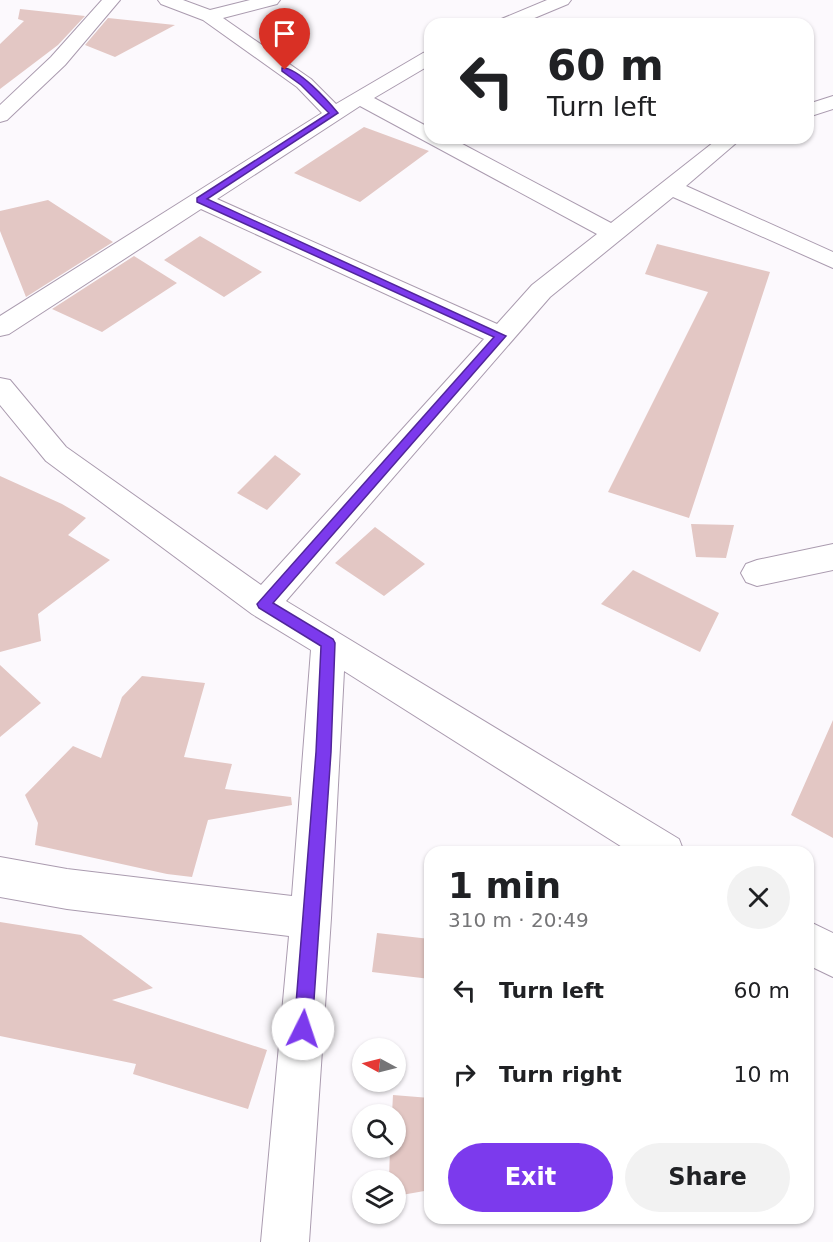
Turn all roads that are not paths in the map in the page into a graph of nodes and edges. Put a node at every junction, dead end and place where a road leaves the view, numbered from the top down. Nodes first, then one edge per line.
1 (111, 0) edge
2 (167, 0) edge
3 (271, 0) edge
4 (562, 0) edge
5 (209, 16) junction
6 (519, 18) edge
7 (424, 60) edge
8 (359, 98) junction
9 (833, 102) edge
10 (814, 109) edge
11 (334, 113) junction
12 (0, 116) edge
13 (424, 133) edge
14 (446, 144) edge
15 (724, 144) edge
16 (670, 187) junction
17 (200, 200) junction
18 (613, 233) junction
19 (833, 261) edge
20 (0, 328) edge
21 (501, 336) junction
22 (0, 387) edge
23 (833, 557) edge
24 (758, 573) dead end
25 (264, 604) junction
26 (328, 643) junction
27 (655, 846) edge
28 (0, 877) edge
29 (311, 918) junction
30 (814, 945) edge
31 (833, 956) edge
32 (285, 1242) edge

1 - 12 street
2 - 5 street
3 - 5 street
4 - 6 street
5 - 11 street
7 - 8 street
8 - 11 street
8 - 13 street
9 - 10 street
11 - 17 street
14 - 18 street
15 - 16 street
16 - 18 street
16 - 19 street
17 - 20 street
17 - 21 street
18 - 21 street
21 - 25 street
22 - 25 street
23 - 24 street
25 - 26 street
26 - 27 street
26 - 29 street
28 - 29 street
29 - 32 street
30 - 31 street

